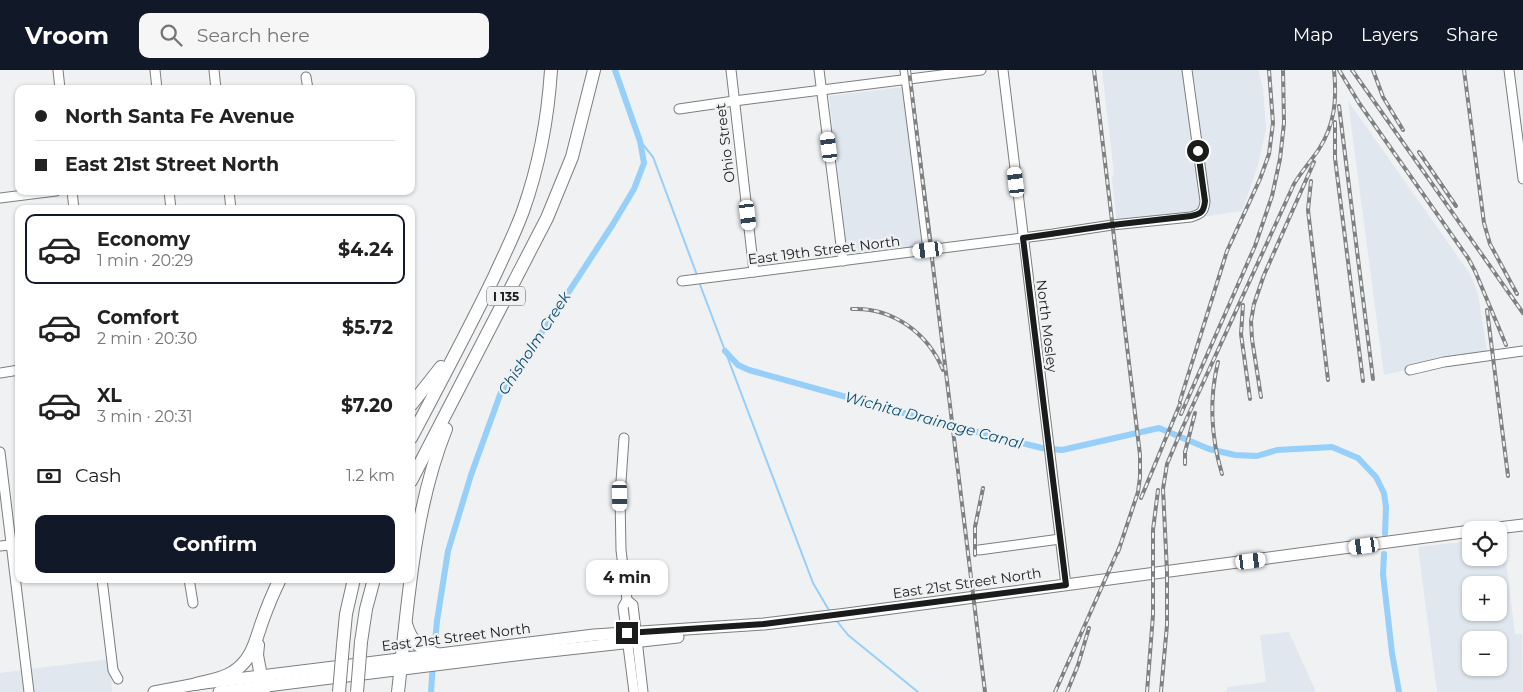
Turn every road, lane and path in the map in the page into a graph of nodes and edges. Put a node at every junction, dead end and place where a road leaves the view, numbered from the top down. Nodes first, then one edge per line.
1 (58, 70) edge
2 (155, 70) edge
3 (214, 70) edge
4 (551, 70) edge
5 (594, 70) edge
6 (731, 70) edge
7 (819, 70) edge
8 (981, 70) edge
9 (1003, 70) edge
10 (1187, 70) edge
11 (1509, 70) edge
12 (906, 75) edge
13 (306, 77) dead end
14 (60, 85) edge
15 (157, 85) edge
16 (216, 85) edge
17 (307, 85) edge
18 (822, 90) junction
19 (734, 100) junction
20 (679, 109) dead end
21 (1523, 175) edge
22 (1523, 179) edge
23 (24, 195) edge
24 (0, 198) edge
25 (1023, 238) junction
26 (928, 250) junction
27 (843, 261) junction
28 (754, 272) junction
29 (682, 281) dead end
30 (478, 311) junction
31 (482, 344) junction
32 (1523, 351) edge
33 (1410, 370) dead end
34 (15, 371) edge
35 (0, 373) edge
36 (415, 400) edge
37 (415, 430) edge
38 (624, 438) dead end
39 (0, 452) edge
40 (415, 473) edge
41 (1523, 525) edge
42 (1507, 527) edge
43 (1462, 533) edge
44 (1060, 540) junction
45 (15, 544) edge
46 (0, 546) edge
47 (979, 550) dead end
48 (415, 561) edge
49 (19, 583) edge
50 (103, 583) edge
51 (190, 583) edge
52 (278, 583) edge
53 (353, 583) edge
54 (373, 583) edge
55 (412, 583) edge
56 (1066, 585) junction
57 (193, 603) dead end
58 (406, 624) junction
59 (258, 637) junction
60 (632, 637) junction
61 (419, 657) junction
62 (445, 657) junction
63 (401, 664) junction
64 (118, 679) dead end
65 (196, 684) junction
66 (262, 685) edge
67 (29, 692) edge
68 (158, 692) edge
69 (219, 692) edge
70 (339, 692) edge
71 (357, 692) edge
72 (398, 692) edge
73 (634, 692) edge
74 (642, 692) edge

1 - 14 street
2 - 15 street
3 - 16 street
4 - 30 highway, I 135
5 - 31 highway, I 135
6 - 19 street, Ohio Street
7 - 18 street
8 - 12 street
9 - 25 street, North Mosley
10 - 25 street, East 19th Street North
11 - 21 street
12 - 18 street
12 - 26 street
13 - 17 street
18 - 19 street
18 - 27 street
19 - 20 street
19 - 28 street, Ohio Street
21 - 22 street
23 - 24 street
25 - 26 street, East 19th Street North
25 - 44 street, North Mosley
26 - 27 street, East 19th Street North
27 - 28 street, East 19th Street North
28 - 29 street, East 19th Street North
30 - 36 highway
30 - 37 highway, I 135
31 - 40 highway, I 135
31 - 48 highway
32 - 33 street
34 - 35 street
38 - 60 street
39 - 45 street
41 - 42 main road
43 - 56 main road, East 21st Street North
44 - 47 street
44 - 56 street, North Mosley
45 - 46 street
49 - 67 street
50 - 64 street
51 - 57 street
52 - 59 highway
53 - 70 highway, bridge
54 - 71 highway, bridge
55 - 58 highway
56 - 60 main road, East 21st Street North
58 - 61 highway
58 - 63 highway
59 - 65 highway
59 - 66 highway
60 - 62 main road, East 21st Street North
60 - 73 street
60 - 74 street
61 - 62 highway
61 - 62 main road, East 21st Street North
61 - 63 main road, East 21st Street North
63 - 66 main road, East 21st Street North
63 - 72 highway
65 - 66 main road, East 21st Street North
65 - 68 main road, East 21st Street North
66 - 69 main road, East 21st Street North

